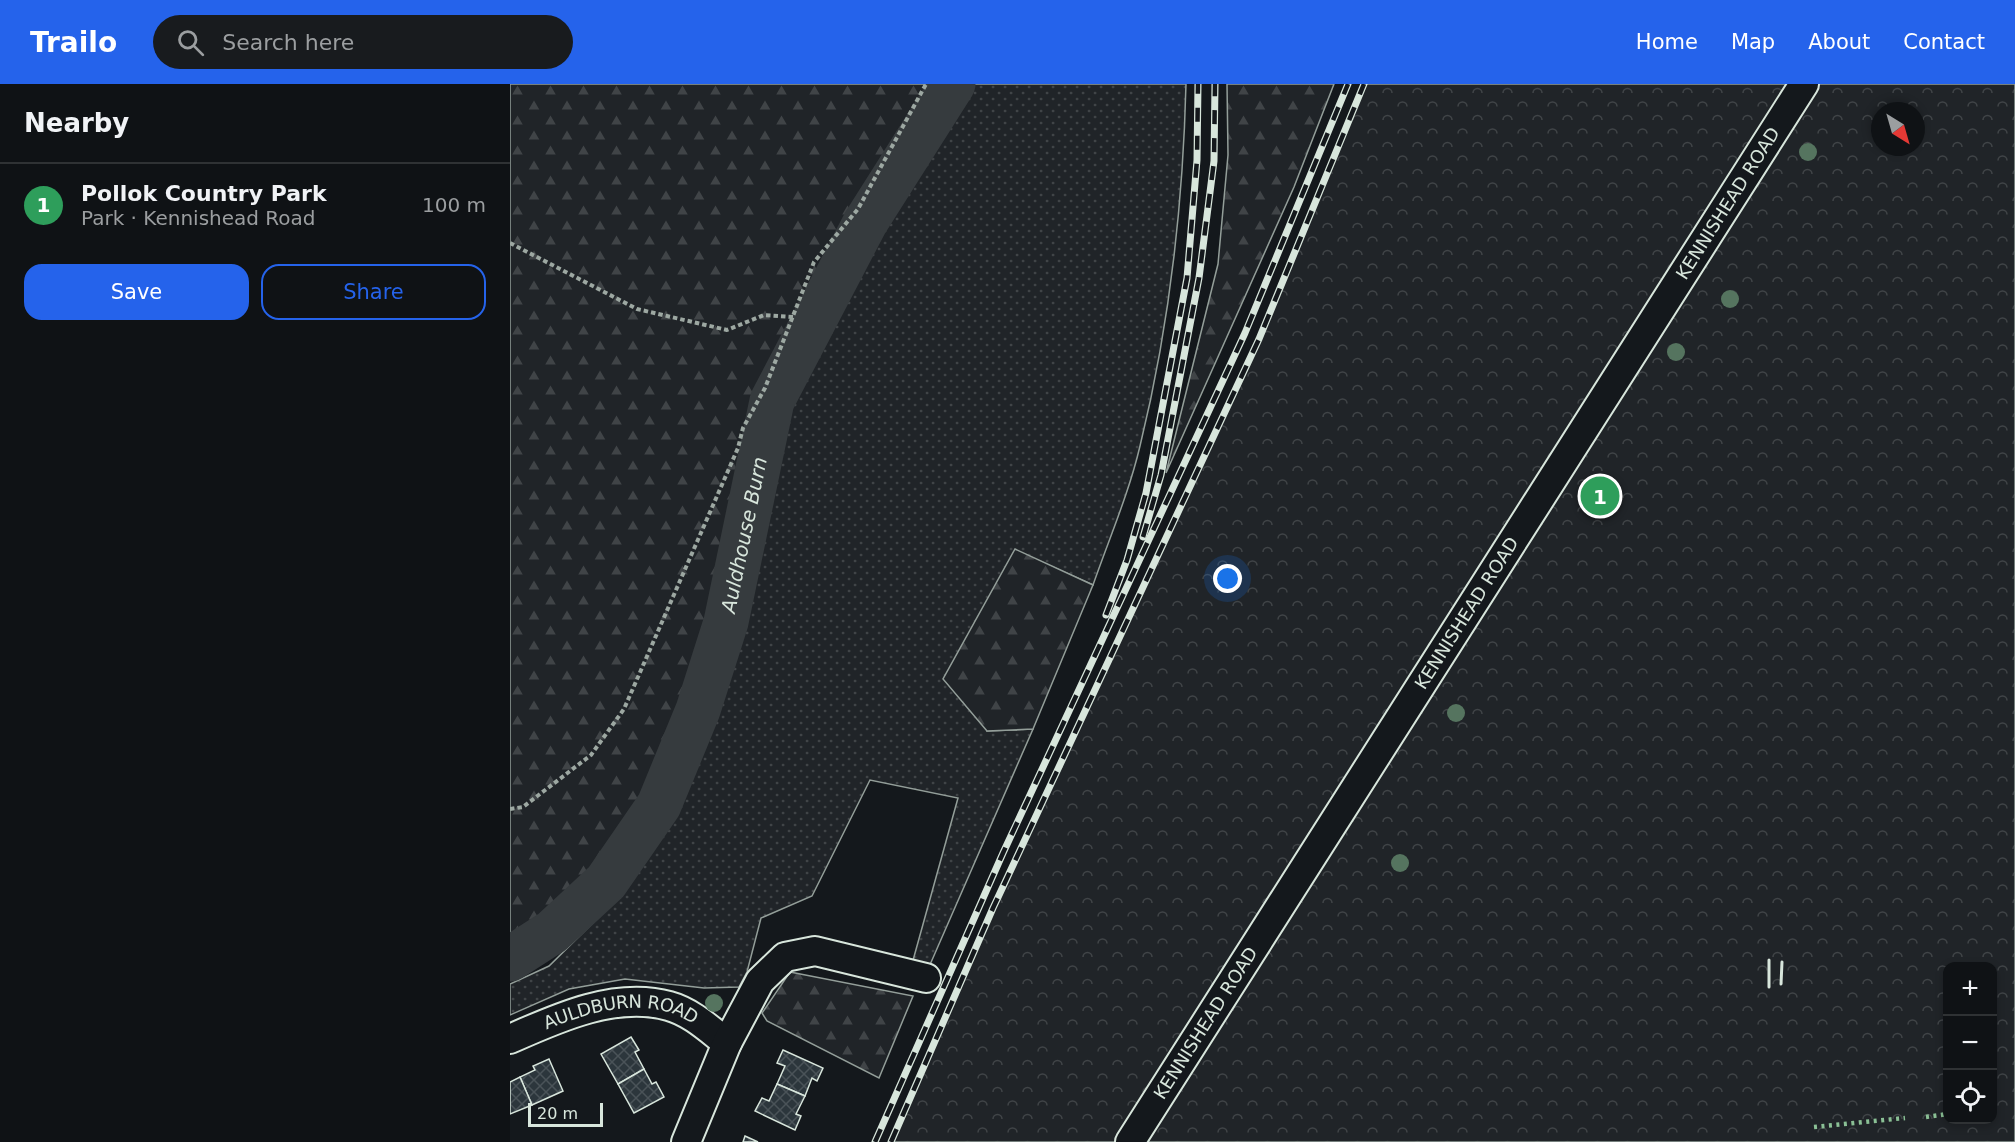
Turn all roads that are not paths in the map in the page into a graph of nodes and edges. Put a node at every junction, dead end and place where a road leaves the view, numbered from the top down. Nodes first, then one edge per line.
1 (1804, 84) edge
2 (926, 978) dead end
3 (510, 1039) edge
4 (727, 1042) junction
5 (686, 1142) edge
6 (1130, 1142) edge

1 - 6 street, KENNISHEAD ROAD
2 - 4 street
3 - 4 street, AULDBURN ROAD
4 - 5 street

